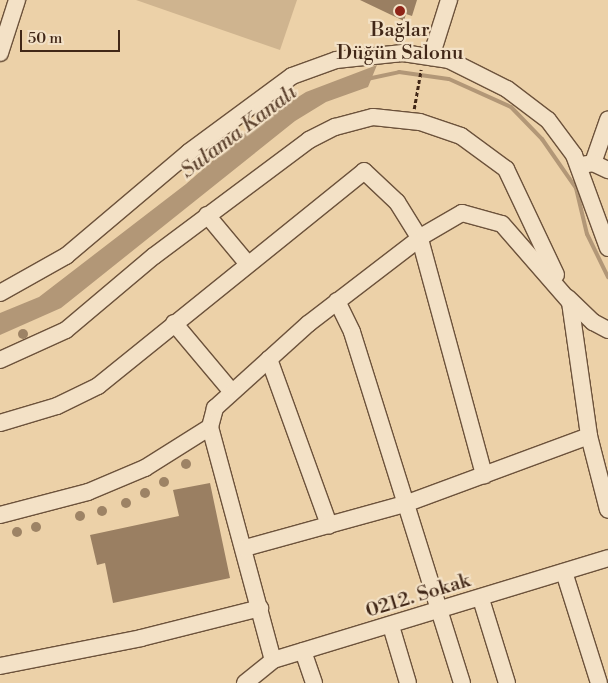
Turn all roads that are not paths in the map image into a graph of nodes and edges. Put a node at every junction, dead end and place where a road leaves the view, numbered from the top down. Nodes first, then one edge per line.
1 (17, 0) edge
2 (450, 0) edge
3 (0, 50) edge
4 (426, 60) junction
5 (608, 120) edge
6 (586, 164) junction
7 (608, 170) edge
8 (207, 215) junction
9 (420, 239) junction
10 (608, 248) edge
11 (247, 263) junction
12 (0, 293) edge
13 (337, 302) junction
14 (570, 302) junction
15 (174, 324) junction
16 (608, 330) edge
17 (269, 359) junction
18 (0, 360) edge
19 (232, 392) junction
20 (0, 423) edge
21 (210, 427) junction
22 (589, 436) junction
23 (484, 475) junction
24 (405, 504) junction
25 (608, 510) edge
26 (0, 515) edge
27 (329, 525) junction
28 (245, 548) junction
29 (608, 558) edge
30 (564, 572) junction
31 (481, 599) junction
32 (260, 608) junction
33 (442, 612) junction
34 (392, 626) junction
35 (303, 651) junction
36 (274, 660) junction
37 (0, 666) edge
38 (245, 683) edge
39 (314, 683) edge
40 (408, 683) edge
41 (462, 683) edge
42 (507, 683) edge
43 (599, 683) edge

1 - 3 street
2 - 4 street
4 - 6 street
4 - 12 street
5 - 6 street
6 - 7 street
6 - 10 street
8 - 11 street
8 - 14 street
8 - 18 street
9 - 11 street
9 - 13 street
9 - 14 street
9 - 23 street
11 - 15 street
13 - 17 street
13 - 24 street
14 - 16 street
14 - 22 street
15 - 19 street
15 - 20 street
17 - 19 street
17 - 27 street
19 - 21 street
21 - 26 street
21 - 28 street
22 - 23 street
22 - 25 street
23 - 24 street
24 - 27 street
24 - 33 street
27 - 28 street
28 - 32 street
29 - 30 street, 0212. Sokak
30 - 31 street, 0212. Sokak
30 - 43 street
31 - 33 street, 0212. Sokak
31 - 42 street
32 - 36 street
32 - 37 street
33 - 34 street, 0212. Sokak
33 - 41 street
34 - 35 street, 0212. Sokak
34 - 40 street
35 - 36 street, 0212. Sokak
35 - 39 street
36 - 38 street, 0212. Sokak

